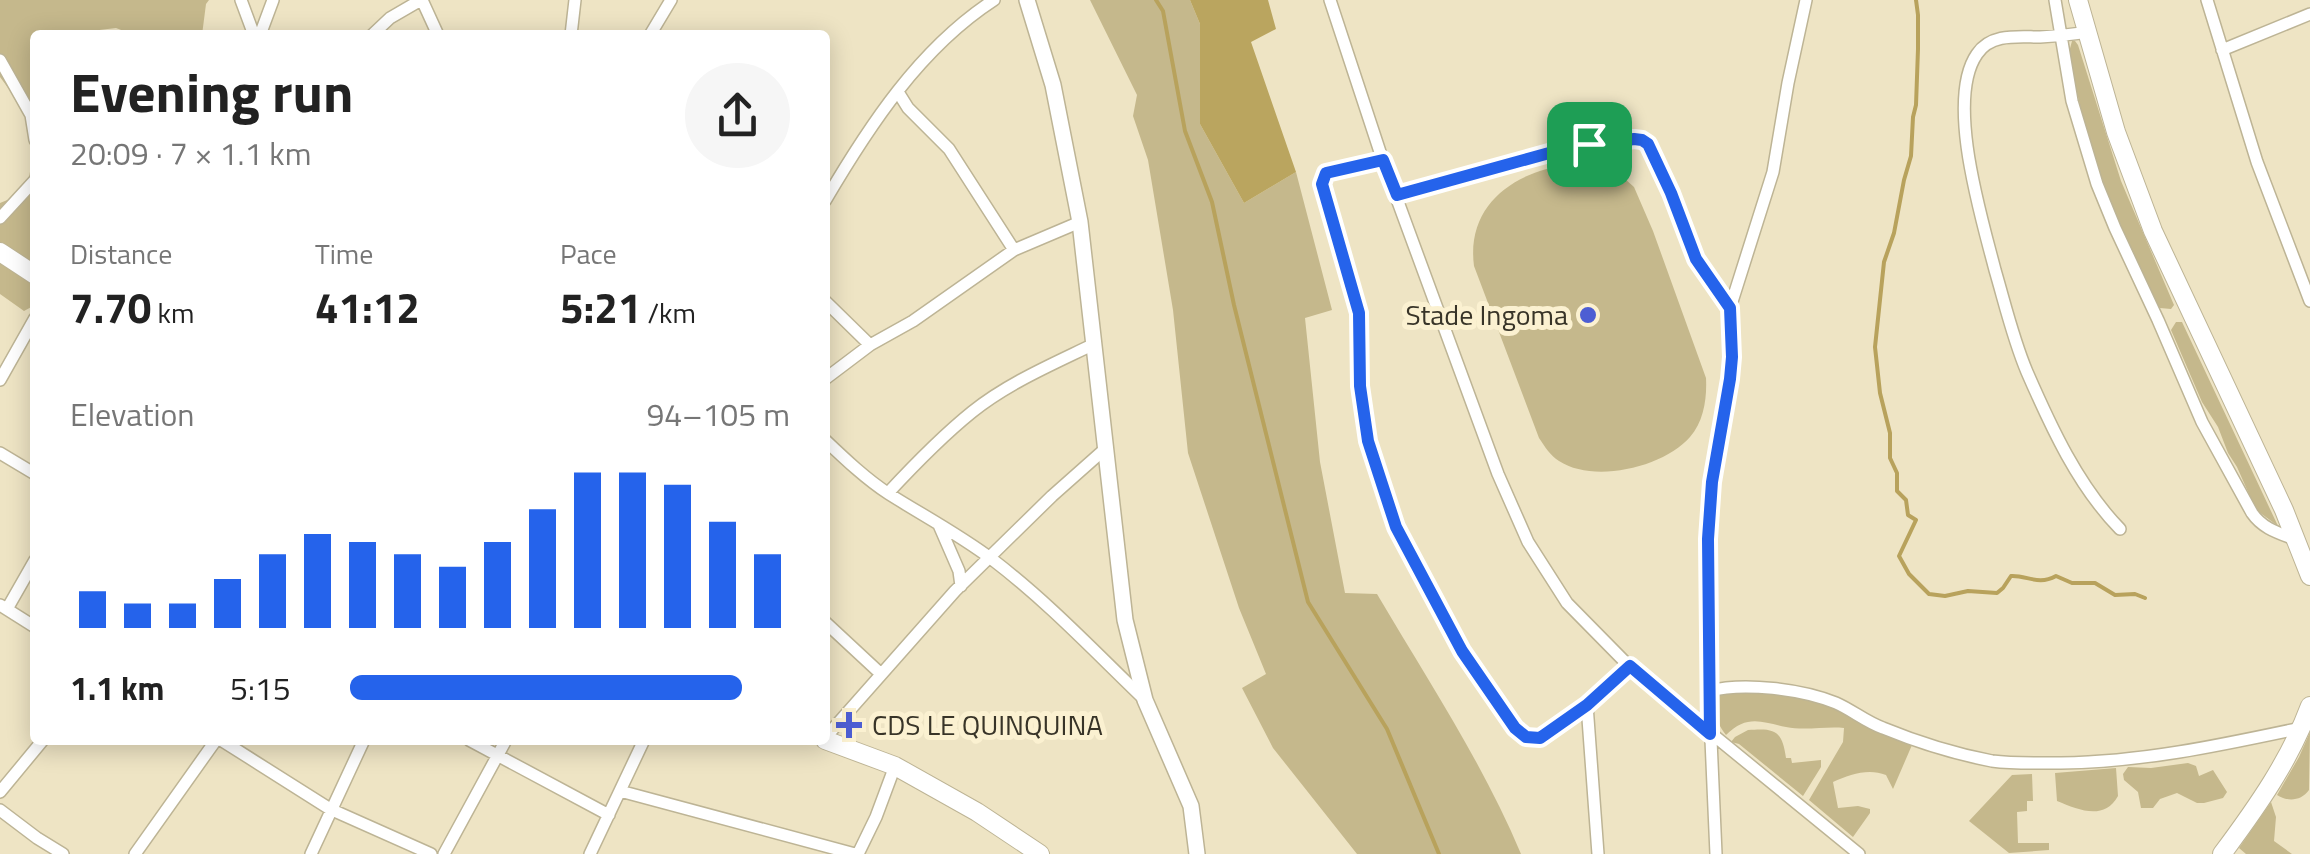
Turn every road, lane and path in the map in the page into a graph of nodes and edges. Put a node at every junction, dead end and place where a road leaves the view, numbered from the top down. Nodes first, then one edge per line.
1 (241, 0) edge
2 (273, 0) edge
3 (422, 0) edge
4 (574, 0) edge
5 (672, 0) edge
6 (994, 0) edge
7 (1027, 0) edge
8 (1330, 0) edge
9 (1806, 0) edge
10 (2055, 0) edge
11 (2078, 0) edge
12 (2208, 0) edge
13 (2310, 14) edge
14 (255, 30) edge
15 (259, 30) edge
16 (377, 30) edge
17 (436, 30) edge
18 (571, 30) edge
19 (653, 30) edge
20 (2086, 32) junction
21 (2061, 36) junction
22 (2222, 50) junction
23 (0, 60) edge
24 (898, 92) junction
25 (30, 112) edge
26 (1383, 160) junction
27 (30, 185) edge
28 (830, 192) edge
29 (1397, 195) junction
30 (0, 218) edge
31 (1080, 222) junction
32 (1014, 250) junction
33 (2310, 250) edge
34 (0, 252) edge
35 (2293, 256) junction
36 (30, 272) edge
37 (2310, 301) edge
38 (830, 306) edge
39 (1730, 308) junction
40 (30, 327) edge
41 (1094, 344) junction
42 (870, 346) junction
43 (830, 375) edge
44 (0, 380) edge
45 (830, 444) edge
46 (1105, 449) junction
47 (0, 453) edge
48 (30, 471) edge
49 (888, 494) junction
50 (939, 525) junction
51 (2120, 528) dead end
52 (2297, 540) junction
53 (991, 558) junction
54 (30, 567) edge
55 (2310, 576) edge
56 (960, 586) junction
57 (3, 607) edge
58 (30, 624) edge
59 (830, 627) edge
60 (1630, 666) junction
61 (881, 674) junction
62 (1709, 691) junction
63 (1144, 700) junction
64 (1587, 705) junction
65 (2310, 706) edge
66 (2301, 728) junction
67 (830, 733) edge
68 (1710, 734) junction
69 (830, 741) edge
70 (39, 745) edge
71 (215, 745) edge
72 (227, 745) edge
73 (362, 745) edge
74 (478, 745) edge
75 (503, 745) edge
76 (642, 745) edge
77 (496, 756) junction
78 (895, 766) junction
79 (620, 791) junction
80 (0, 792) edge
81 (330, 809) junction
82 (0, 810) edge
83 (608, 816) junction
84 (63, 854) edge
85 (135, 854) edge
86 (312, 854) edge
87 (430, 854) edge
88 (444, 854) edge
89 (590, 854) edge
90 (856, 854) edge
91 (1040, 854) edge
92 (1196, 854) edge
93 (1598, 854) edge
94 (1716, 854) edge
95 (1859, 854) edge
96 (2222, 854) edge

1 - 14 street
2 - 15 street
3 - 16 street
3 - 17 street
4 - 18 street
5 - 19 street
6 - 24 street
7 - 31 street
8 - 26 street
9 - 39 street
10 - 21 street
11 - 20 main road
12 - 22 street
13 - 22 street
20 - 21 street
20 - 52 main road
21 - 51 street
21 - 52 street
22 - 35 street
23 - 25 street
24 - 28 street
24 - 32 street
26 - 29 street
26 - 64 street
27 - 30 street
29 - 39 street
29 - 60 street
31 - 32 street
31 - 41 street
32 - 42 street
33 - 35 street
34 - 36 main road
35 - 37 street
38 - 42 street
39 - 62 street
40 - 44 street
41 - 46 street
41 - 49 street
42 - 43 street
45 - 49 street
46 - 53 street
46 - 63 street
47 - 48 street
49 - 50 street
50 - 53 street
50 - 56 street
52 - 55 main road
53 - 56 street
53 - 63 street
54 - 57 street
56 - 61 street
57 - 58 street
59 - 61 street
60 - 64 street
60 - 68 street
61 - 67 street
62 - 66 street
62 - 68 street
63 - 92 street
64 - 93 street
65 - 66 main road
66 - 96 main road
68 - 94 street
68 - 95 street
69 - 78 main road
70 - 80 street
71 - 85 street
72 - 81 street
73 - 81 street
74 - 77 street
75 - 77 street
76 - 79 street
77 - 83 street
77 - 88 street
78 - 90 street
78 - 91 main road
79 - 83 street
79 - 90 street
81 - 86 street
81 - 87 street
82 - 84 street
83 - 89 street

